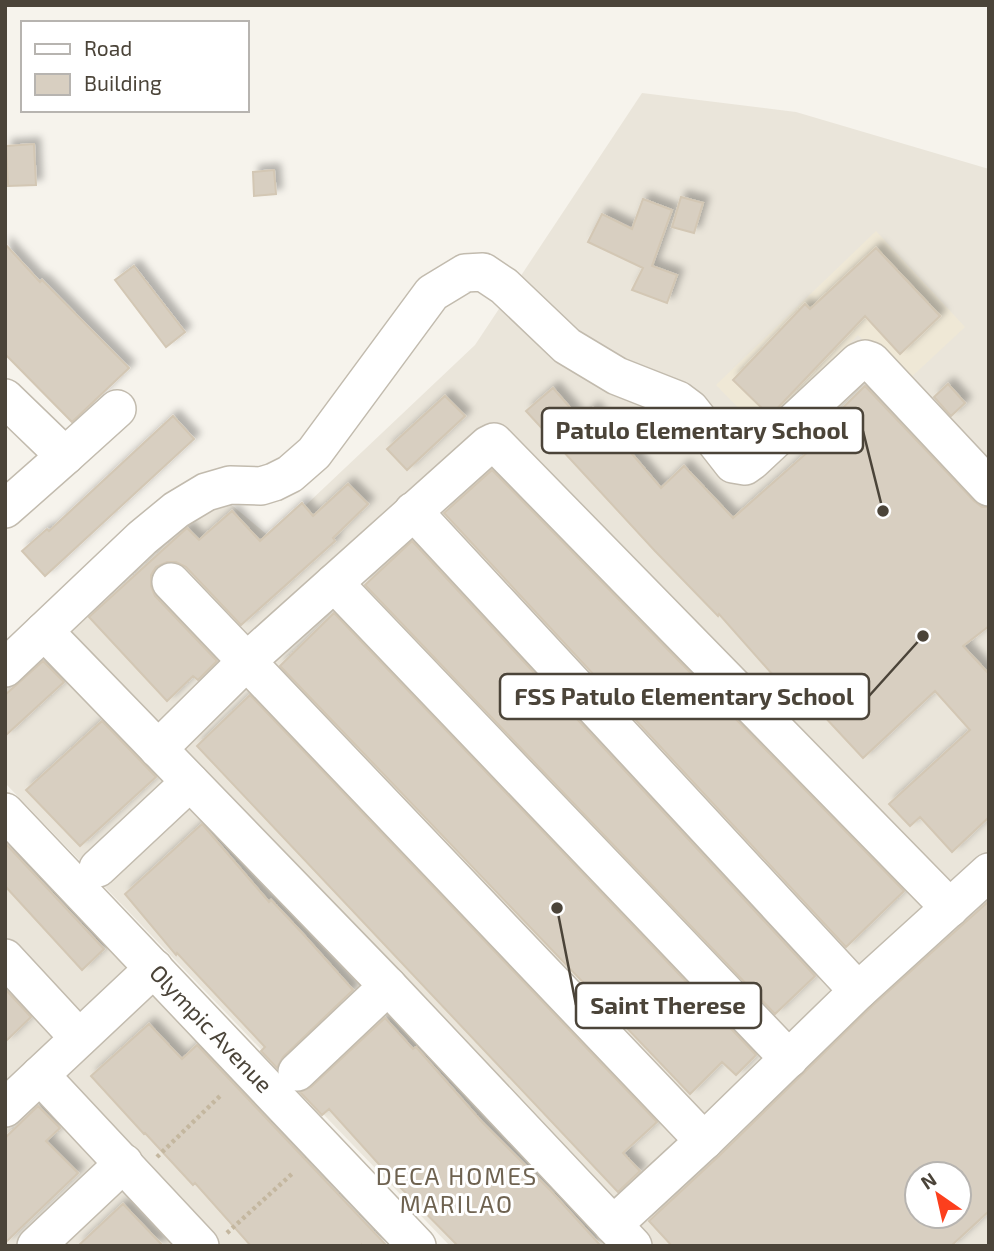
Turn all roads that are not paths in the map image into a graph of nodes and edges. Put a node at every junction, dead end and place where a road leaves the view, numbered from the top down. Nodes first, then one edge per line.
1 (5, 398) edge
2 (117, 409) dead end
3 (65, 456) junction
4 (989, 487) edge
5 (5, 509) edge
6 (413, 511) junction
7 (171, 582) dead end
8 (334, 583) junction
9 (44, 631) junction
10 (247, 661) junction
11 (5, 668) edge
12 (158, 749) junction
13 (190, 782) junction
14 (5, 812) edge
15 (98, 868) dead end
16 (989, 872) edge
17 (950, 908) junction
18 (5, 958) edge
19 (154, 968) junction
20 (388, 986) junction
21 (858, 991) junction
22 (79, 1038) junction
23 (789, 1059) junction
24 (297, 1072) dead end
25 (40, 1075) junction
26 (5, 1108) edge
27 (705, 1141) junction
28 (130, 1170) junction
29 (623, 1235) edge
30 (212, 1241) edge
31 (36, 1246) edge
32 (417, 1246) edge

1 - 3 street
2 - 3 street
3 - 5 street
4 - 9 street
6 - 8 street
6 - 17 street
6 - 21 street
7 - 10 street
8 - 10 street
8 - 23 street
9 - 11 street
9 - 12 street
10 - 12 street
10 - 27 street
12 - 13 street
13 - 15 street
13 - 20 street
14 - 19 street, Olympic Avenue
16 - 17 street
17 - 21 street
18 - 22 street
19 - 22 street
19 - 32 street, Olympic Avenue
20 - 24 street
20 - 29 street
21 - 23 street
22 - 25 street
23 - 27 street
25 - 26 street
25 - 28 street
27 - 29 street
28 - 30 street
28 - 31 street

